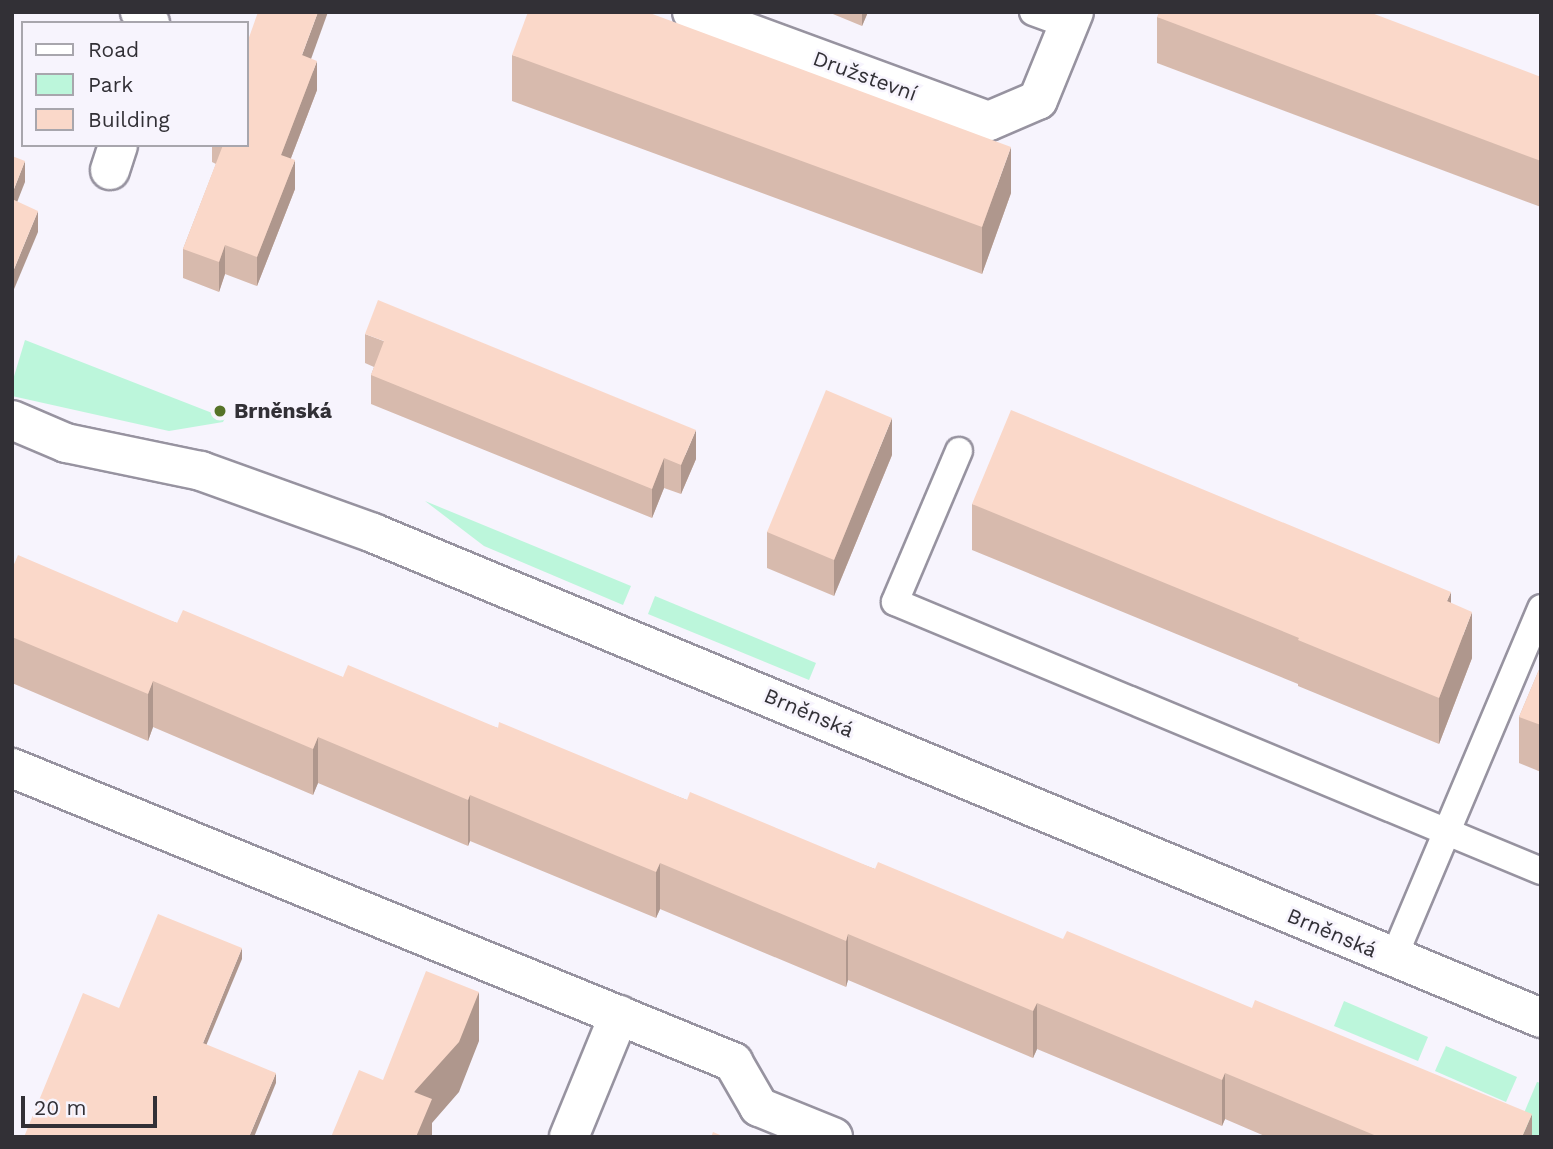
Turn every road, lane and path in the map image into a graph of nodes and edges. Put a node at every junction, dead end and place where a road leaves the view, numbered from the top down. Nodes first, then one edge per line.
1 (692, 12) edge
2 (1033, 12) edge
3 (1071, 19) edge
4 (12, 421) edge
5 (66, 443) junction
6 (12, 447) edge
7 (959, 451) dead end
8 (1541, 608) edge
9 (12, 768) edge
10 (1448, 833) junction
11 (1541, 871) edge
12 (1394, 959) junction
13 (619, 1015) junction
14 (1541, 1018) edge
15 (569, 1137) edge
16 (833, 1137) edge

1 - 3 main road, Družstevní
2 - 3 lane
4 - 5 main road, Brněnská
5 - 6 main road, Brněnská
5 - 12 main road, Brněnská
7 - 10 lane
8 - 10 lane
9 - 13 main road
10 - 11 lane
10 - 12 lane
12 - 14 main road, Brněnská
13 - 15 main road
13 - 16 main road

